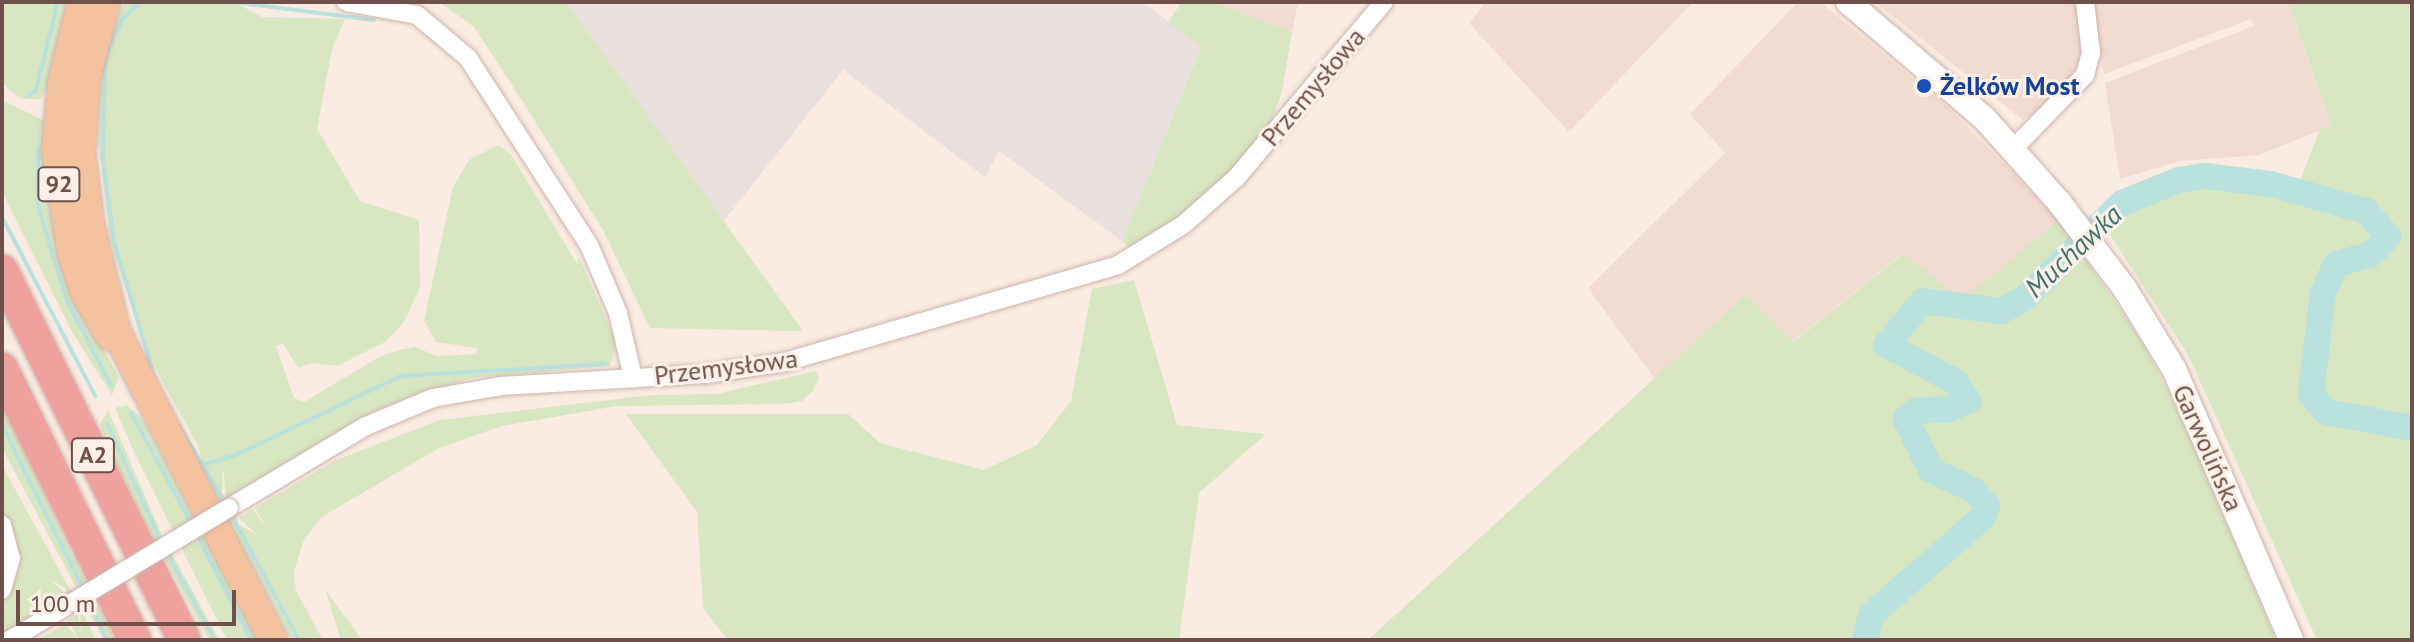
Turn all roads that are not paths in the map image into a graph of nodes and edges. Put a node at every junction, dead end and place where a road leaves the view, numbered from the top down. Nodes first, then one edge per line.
1 (82, 2) edge
2 (106, 2) edge
3 (346, 2) edge
4 (1384, 2) edge
5 (1848, 2) edge
6 (2085, 2) edge
7 (2013, 149) junction
8 (2, 271) edge
9 (124, 354) junction
10 (2, 369) edge
11 (633, 378) junction
12 (2, 525) edge
13 (2, 590) edge
14 (10, 640) edge
15 (135, 640) edge
16 (184, 640) edge
17 (273, 640) edge
18 (2291, 640) edge

1 - 9 main road, 92
2 - 9 main road, 92
3 - 11 street
4 - 11 street, Przemysłowa
5 - 7 main road, Garwolińska
6 - 7 street
7 - 18 main road, Garwolińska
8 - 16 highway, A2
9 - 17 main road, 92
10 - 15 highway, A2
11 - 14 street, Przemysłowa, bridge
12 - 13 street

